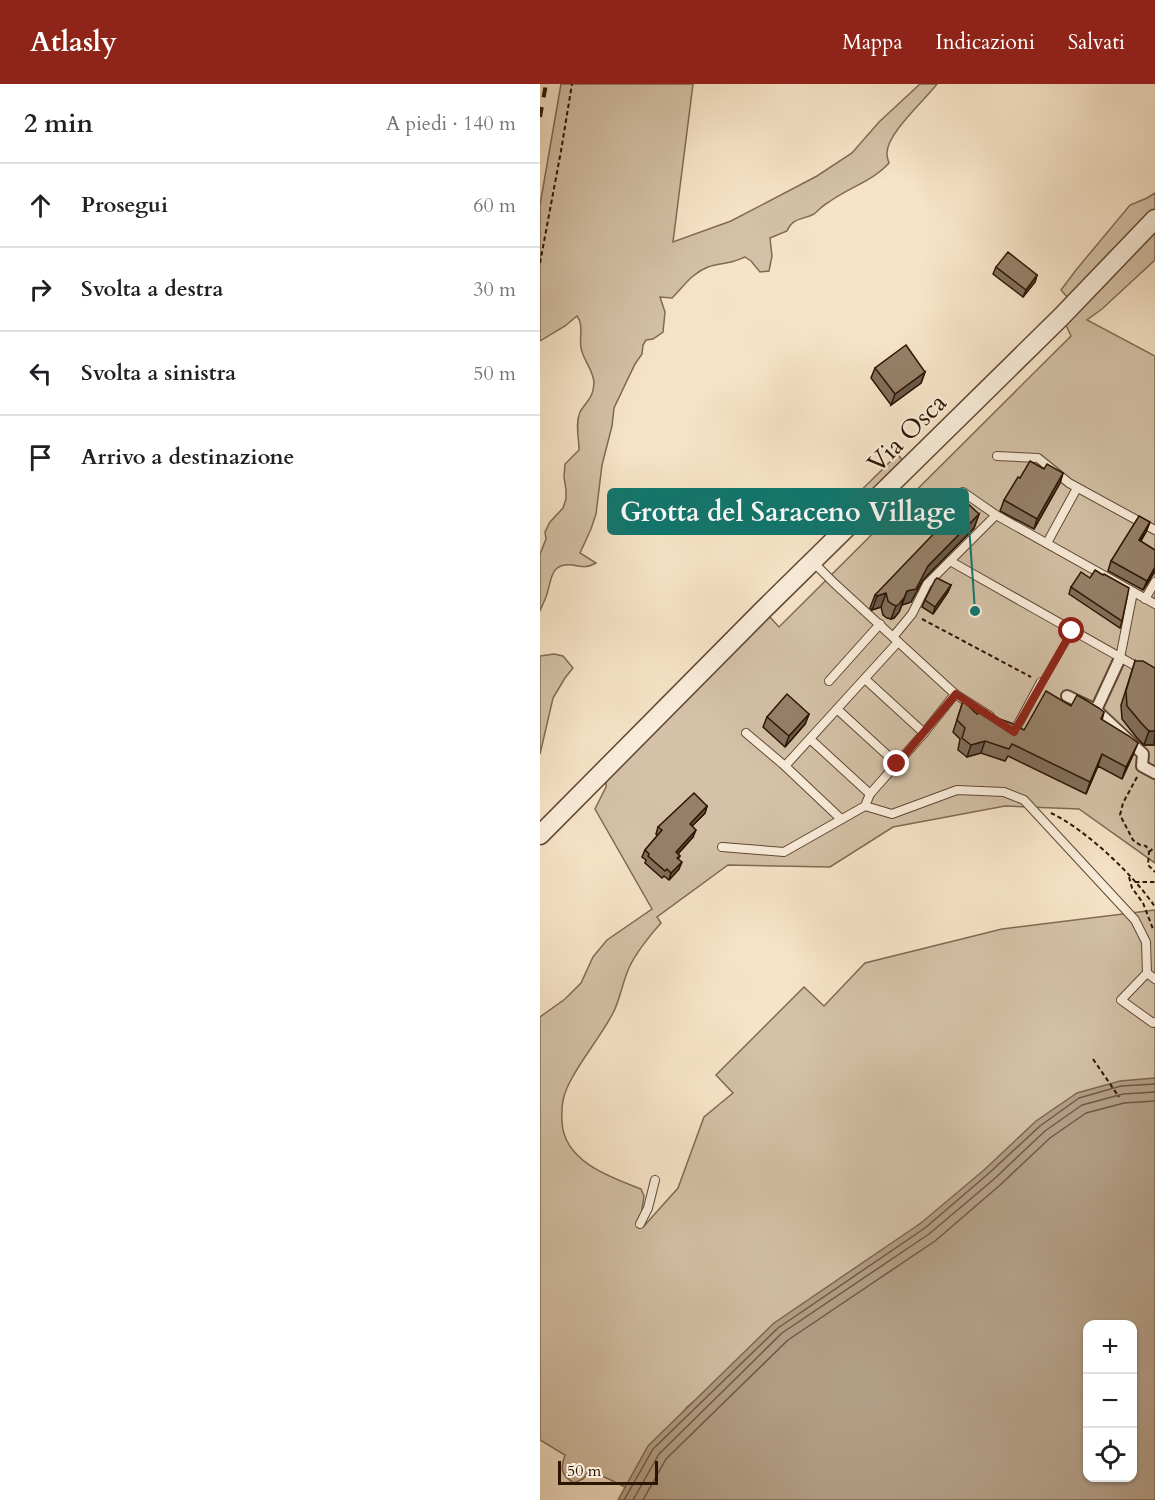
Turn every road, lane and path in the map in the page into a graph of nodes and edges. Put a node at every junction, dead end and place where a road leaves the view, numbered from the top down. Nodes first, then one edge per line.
1 (572, 84) edge
2 (1155, 219) edge
3 (540, 263) edge
4 (997, 456) dead end
5 (1077, 488) junction
6 (963, 492) dead end
7 (996, 515) junction
8 (1155, 530) edge
9 (1047, 543) junction
10 (950, 561) junction
11 (813, 562) junction
12 (1155, 582) edge
13 (1133, 592) junction
14 (1145, 599) junction
15 (1155, 604) edge
16 (912, 614) junction
17 (880, 624) junction
18 (1072, 631) junction
19 (896, 639) junction
20 (1120, 658) junction
21 (1155, 677) edge
22 (865, 679) junction
23 (829, 681) dead end
24 (1041, 682) junction
25 (956, 694) junction
26 (1067, 696) dead end
27 (837, 709) junction
28 (1096, 710) junction
29 (995, 719) edge
30 (1004, 725) edge
31 (746, 733) dead end
32 (924, 733) junction
33 (810, 739) junction
34 (897, 764) junction
35 (785, 766) junction
36 (1142, 766) junction
37 (1155, 773) edge
38 (870, 794) junction
39 (1024, 800) junction
40 (865, 806) junction
41 (841, 819) junction
42 (540, 835) edge
43 (722, 847) dead end
44 (1155, 847) edge
45 (1149, 852) junction
46 (1155, 872) edge
47 (1128, 875) junction
48 (1135, 882) junction
49 (1155, 882) edge
50 (1155, 907) edge
51 (1155, 935) edge
52 (1147, 973) junction
53 (1155, 979) edge
54 (1155, 1023) edge
55 (1093, 1059) dead end
56 (1119, 1097) dead end
57 (655, 1180) dead end
58 (640, 1224) dead end

1 - 3 path
2 - 11 street, Via Osca
4 - 5 lane
5 - 8 lane
5 - 9 lane
6 - 7 lane
7 - 9 lane
7 - 10 lane
9 - 13 lane
10 - 16 lane
10 - 18 lane
11 - 17 lane
11 - 42 street, Via Osca
12 - 14 lane
13 - 14 lane
13 - 20 lane
14 - 15 lane
16 - 19 lane
16 - 24 path
17 - 19 lane
17 - 23 lane
18 - 20 lane
18 - 24 path
19 - 22 lane
19 - 25 lane
20 - 21 lane
20 - 28 street
22 - 27 lane
22 - 32 lane
24 - 30 lane
25 - 29 lane
25 - 32 lane
26 - 28 street
27 - 33 lane
27 - 34 lane
28 - 36 street
31 - 35 lane
32 - 34 lane
33 - 35 lane
33 - 38 lane
34 - 38 lane
35 - 41 lane
36 - 37 street
36 - 45 path
38 - 40 lane
39 - 40 lane
39 - 47 path
39 - 52 lane
40 - 41 lane
41 - 43 lane
44 - 45 path
45 - 46 path
47 - 48 path
47 - 51 path
48 - 49 path
48 - 50 path
52 - 53 lane
52 - 54 lane
55 - 56 path
57 - 58 lane

